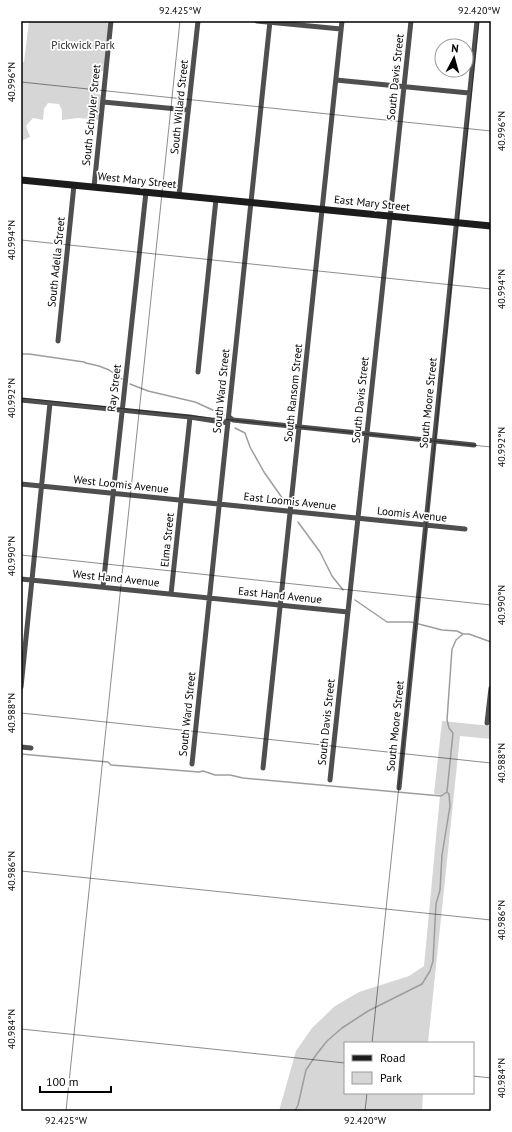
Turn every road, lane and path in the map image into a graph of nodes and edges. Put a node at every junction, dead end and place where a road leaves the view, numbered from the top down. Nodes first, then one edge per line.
1 (111, 21) edge
2 (198, 21) edge
3 (257, 21) edge
4 (342, 21) edge
5 (411, 21) edge
6 (477, 21) edge
7 (270, 22) edge
8 (341, 29) junction
9 (336, 80) junction
10 (404, 87) junction
11 (469, 93) junction
12 (103, 102) junction
13 (188, 110) junction
14 (21, 180) edge
15 (74, 185) junction
16 (94, 187) junction
17 (146, 192) junction
18 (179, 195) junction
19 (216, 199) junction
20 (251, 202) junction
21 (322, 209) junction
22 (390, 216) junction
23 (456, 222) junction
24 (491, 226) edge
25 (58, 341) dead end
26 (198, 372) dead end
27 (21, 400) edge
28 (50, 403) junction
29 (121, 410) junction
30 (190, 417) junction
31 (228, 417) junction
32 (228, 423) junction
33 (299, 427) junction
34 (367, 434) junction
35 (434, 441) junction
36 (474, 445) dead end
37 (21, 484) edge
38 (42, 486) junction
39 (112, 493) junction
40 (181, 500) junction
41 (219, 504) junction
42 (290, 511) junction
43 (358, 518) junction
44 (426, 525) junction
45 (465, 529) dead end
46 (21, 579) edge
47 (32, 580) junction
48 (103, 587) junction
49 (171, 594) junction
50 (210, 598) junction
51 (280, 604) junction
52 (348, 612) junction
53 (21, 687) edge
54 (491, 688) edge
55 (487, 724) dead end
56 (21, 747) edge
57 (31, 748) dead end
58 (192, 764) dead end
59 (263, 768) dead end
60 (330, 780) dead end
61 (399, 788) dead end

1 - 12 street, South Schuyler Street
2 - 13 street, South Willard Street
3 - 7 street
4 - 8 street, South Ransom Street
5 - 10 street, South Davis Street
6 - 11 street, South Moore Street
7 - 8 street
7 - 20 street, South Ward Street
8 - 9 street, South Ransom Street
9 - 10 street
9 - 21 street, South Ransom Street
10 - 11 street
10 - 22 street, South Davis Street
11 - 23 street, South Moore Street
12 - 13 street
12 - 16 street, South Schuyler Street
13 - 18 street, South Willard Street
14 - 15 main road, West Mary Street
15 - 16 main road, West Mary Street
15 - 25 street, South Adella Street
16 - 17 main road, West Mary Street
17 - 18 main road, West Mary Street
17 - 29 street, Ray Street
18 - 19 main road, West Mary Street
19 - 20 main road, West Mary Street
19 - 26 street
20 - 21 main road, East Mary Street
20 - 31 street, South Ward Street
21 - 22 main road, East Mary Street
21 - 33 street, South Ransom Street
22 - 23 main road, East Mary Street
22 - 34 street, South Davis Street
23 - 24 main road, East Mary Street
23 - 35 street, South Moore Street
27 - 28 street
28 - 29 street
28 - 38 street
29 - 30 street
29 - 39 street, Ray Street
30 - 32 street
30 - 40 street, Elma Street
31 - 32 street, South Ward Street
31 - 33 street
32 - 41 street, South Ward Street
33 - 34 street
33 - 42 street, South Ransom Street
34 - 35 street
34 - 43 street, South Davis Street
35 - 36 street
35 - 44 street, South Moore Street
37 - 38 street, West Loomis Avenue
38 - 39 street, West Loomis Avenue
38 - 47 street
39 - 40 street, West Loomis Avenue
39 - 48 street, Ray Street
40 - 41 street, West Loomis Avenue
40 - 49 street, Elma Street
41 - 42 street, East Loomis Avenue
41 - 50 street, South Ward Street
42 - 43 street, East Loomis Avenue
42 - 51 street, South Ransom Street
43 - 44 street, Loomis Avenue
43 - 52 street, South Davis Street
44 - 45 street, Loomis Avenue
44 - 61 street, South Moore Street
46 - 47 street, West Hand Avenue
47 - 48 street, West Hand Avenue
47 - 53 street
48 - 49 street, West Hand Avenue
49 - 50 street, West Hand Avenue
50 - 51 street, East Hand Avenue
50 - 58 street, South Ward Street
51 - 52 street, East Hand Avenue
51 - 59 street, South Ransom Street
52 - 60 street, South Davis Street
54 - 55 street
56 - 57 street

